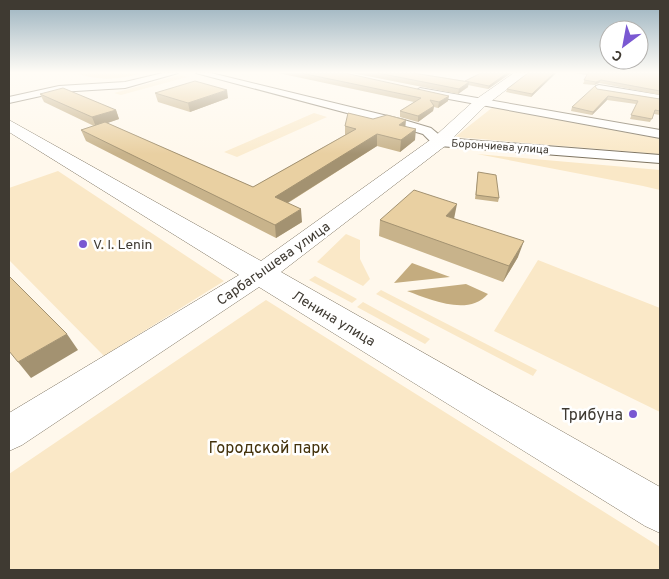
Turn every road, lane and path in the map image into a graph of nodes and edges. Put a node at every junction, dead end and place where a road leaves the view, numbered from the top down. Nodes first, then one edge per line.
1 (308, 100) edge
2 (464, 100) edge
3 (484, 100) edge
4 (480, 103) junction
5 (9, 125) edge
6 (660, 134) edge
7 (439, 142) junction
8 (660, 158) edge
9 (260, 274) junction
10 (9, 433) edge
11 (660, 510) edge

1 - 7 street, Борончиева улица
2 - 4 street
3 - 4 street, Сарбагышева улица
4 - 6 street
4 - 7 street, Сарбагышева улица
5 - 9 street, Ленина улица
7 - 8 street, Борончиева улица
7 - 9 street, Сарбагышева улица
9 - 10 street, Сарбагышева улица
9 - 11 street, Ленина улица

